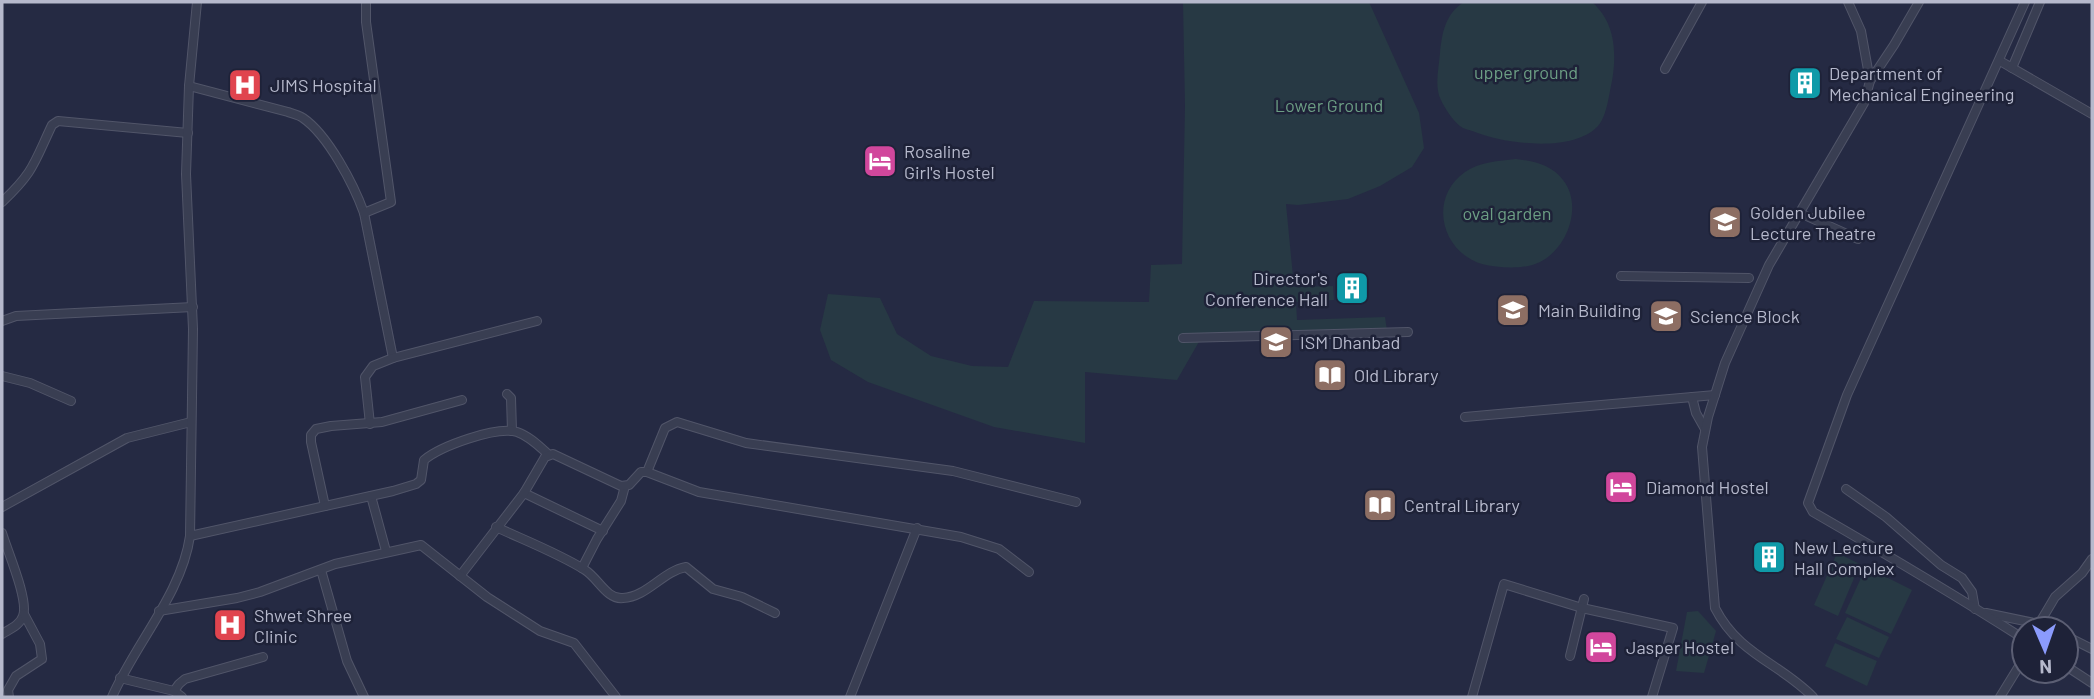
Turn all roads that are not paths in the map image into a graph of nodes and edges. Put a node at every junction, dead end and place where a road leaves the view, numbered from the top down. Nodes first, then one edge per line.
1 (197, 2) edge
2 (366, 2) edge
3 (1702, 2) edge
4 (1848, 2) edge
5 (1919, 2) edge
6 (2025, 2) edge
7 (2040, 2) edge
8 (2000, 61) junction
9 (2012, 68) junction
10 (1665, 69) dead end
11 (1870, 81) junction
12 (189, 86) junction
13 (2092, 114) edge
14 (188, 133) junction
15 (2, 202) edge
16 (364, 213) junction
17 (1800, 213) junction
18 (1858, 239) dead end
19 (1621, 276) dead end
20 (1749, 278) dead end
21 (193, 307) junction
22 (2, 321) edge
23 (537, 321) dead end
24 (1408, 332) dead end
25 (1182, 338) dead end
26 (393, 358) junction
27 (2, 376) edge
28 (507, 394) dead end
29 (1715, 395) junction
30 (1692, 397) junction
31 (462, 400) dead end
32 (71, 401) dead end
33 (1465, 417) dead end
34 (191, 422) junction
35 (370, 424) junction
36 (1705, 429) junction
37 (512, 431) junction
38 (548, 454) junction
39 (647, 472) junction
40 (625, 486) junction
41 (1846, 489) dead end
42 (524, 493) junction
43 (371, 496) junction
44 (1076, 502) dead end
45 (2, 505) edge
46 (325, 506) junction
47 (496, 527) junction
48 (917, 528) junction
49 (603, 531) junction
50 (2, 533) edge
51 (190, 536) junction
52 (386, 551) junction
53 (2092, 559) edge
54 (583, 568) junction
55 (321, 570) junction
56 (1029, 572) dead end
57 (460, 576) junction
58 (1584, 599) dead end
59 (1582, 608) junction
60 (1978, 610) junction
61 (159, 611) junction
62 (775, 613) dead end
63 (24, 614) junction
64 (2044, 615) edge
65 (2010, 617) edge
66 (2010, 630) edge
67 (2, 634) edge
68 (1570, 656) dead end
69 (263, 657) dead end
70 (120, 678) junction
71 (2010, 681) edge
72 (174, 691) junction
73 (9, 697) edge
74 (112, 697) edge
75 (181, 697) edge
76 (364, 697) edge
77 (615, 697) edge
78 (850, 697) edge
79 (1472, 697) edge
80 (1652, 697) edge
81 (1813, 697) edge
82 (2000, 697) edge

1 - 12 street
2 - 16 street
3 - 10 street
4 - 11 street
5 - 11 street
6 - 8 street
7 - 9 street
8 - 9 street
8 - 60 street
9 - 13 street
11 - 17 street
12 - 14 street
12 - 16 street
14 - 15 street
14 - 21 street
16 - 26 street
17 - 18 street
17 - 29 street
19 - 20 street
21 - 22 street
21 - 34 street
23 - 26 street
24 - 25 street
26 - 35 street
27 - 32 street
28 - 37 street
29 - 30 street
29 - 36 street
30 - 33 street
30 - 36 street
31 - 35 street
34 - 45 street
34 - 51 street
35 - 46 street
36 - 81 street
37 - 38 street
37 - 43 street
38 - 40 street
38 - 42 street
39 - 40 street
39 - 44 street
39 - 48 street
40 - 49 street
41 - 60 street
42 - 47 street
42 - 49 street
43 - 46 street
43 - 52 street
46 - 51 street
47 - 54 street
47 - 57 street
48 - 56 street
48 - 78 street
49 - 54 street
50 - 63 street
51 - 61 street
52 - 55 street
52 - 57 street
53 - 64 street
54 - 62 street
55 - 61 street
55 - 76 street
57 - 77 street
58 - 59 street
59 - 68 street
59 - 79 street
59 - 80 street
60 - 65 street
60 - 66 street
61 - 70 street
63 - 67 street
63 - 73 street
69 - 72 street
70 - 72 street
70 - 74 street
71 - 82 street
72 - 75 street

